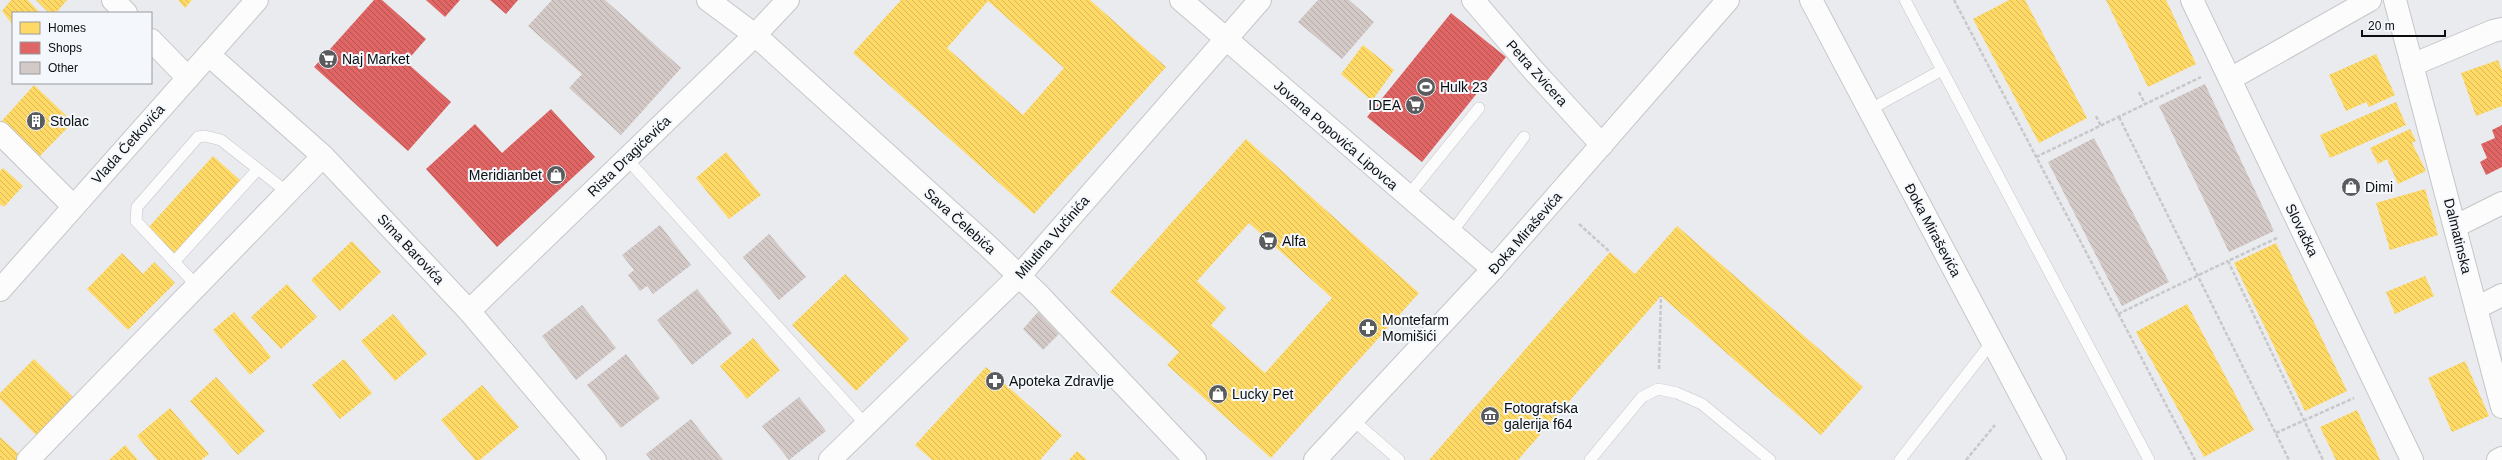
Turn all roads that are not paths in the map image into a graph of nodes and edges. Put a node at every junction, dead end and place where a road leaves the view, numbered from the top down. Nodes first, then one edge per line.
1 (113, 0) edge
2 (257, 0) edge
3 (708, 0) edge
4 (788, 0) edge
5 (1181, 0) edge
6 (1260, 0) edge
7 (1473, 0) edge
8 (1728, 0) edge
9 (1811, 0) edge
10 (1905, 0) edge
11 (2192, 0) edge
12 (2370, 0) edge
13 (2395, 0) edge
14 (125, 12) edge
15 (2502, 29) edge
16 (755, 35) junction
17 (1225, 39) junction
18 (152, 41) edge
19 (209, 55) junction
20 (2412, 65) junction
21 (1942, 70) junction
22 (188, 78) junction
23 (2230, 79) junction
24 (1479, 108) dead end
25 (1869, 110) junction
26 (0, 133) edge
27 (1524, 137) dead end
28 (1602, 145) junction
29 (323, 156) junction
30 (627, 159) junction
31 (258, 169) junction
32 (287, 192) junction
33 (1407, 197) junction
34 (2502, 203) edge
35 (73, 206) junction
36 (2456, 226) junction
37 (1451, 233) junction
38 (174, 262) junction
39 (1492, 269) junction
40 (1020, 275) junction
41 (3, 280) edge
42 (196, 286) junction
43 (2502, 295) edge
44 (2476, 308) junction
45 (469, 311) junction
46 (1992, 342) junction
47 (2502, 407) edge
48 (1353, 420) junction
49 (866, 425) junction
50 (2502, 458) edge
51 (28, 460) edge
52 (595, 460) edge
53 (830, 460) edge
54 (1195, 460) edge
55 (1315, 460) edge
56 (1399, 460) edge
57 (1590, 460) edge
58 (1770, 460) edge
59 (1900, 460) edge
60 (2055, 460) edge
61 (2149, 460) edge
62 (2412, 460) edge
63 (2498, 460) edge

1 - 14 street
2 - 19 street, Vlada Ćetkovića
3 - 16 street, Sava Čelebića
4 - 16 street, Rista Dragićevića
5 - 17 street, Jovana Popovića Lipovca
6 - 17 street, Milutina Vučinića
7 - 28 street, Petra Zvicera
8 - 28 street, Đoka Miraševića
9 - 25 street, Đoka Miraševića
10 - 21 lane
11 - 23 street, Slovačka
12 - 23 street
13 - 20 street, Dalmatinska
15 - 20 street
16 - 30 street, Rista Dragićevića
16 - 40 street, Sava Čelebića
17 - 33 street, Jovana Popovića Lipovca
17 - 40 street, Milutina Vučinića
18 - 22 street
19 - 22 street, Vlada Ćetkovića
19 - 29 street, Sima Barovića
20 - 36 street, Dalmatinska
21 - 25 lane
21 - 61 lane
22 - 35 street, Vlada Ćetkovića
23 - 62 street, Slovačka
24 - 33 lane
25 - 46 street, Đoka Miraševića
26 - 35 street
27 - 37 lane
28 - 39 street, Đoka Miraševića
29 - 32 street
29 - 45 street, Sima Barovića
30 - 45 street, Rista Dragićevića
30 - 49 lane
31 - 32 lane
31 - 38 lane
31 - 38 lane
32 - 42 street
33 - 37 street, Jovana Popovića Lipovca
34 - 36 street
35 - 41 street, Vlada Ćetkovića
36 - 44 street, Dalmatinska
37 - 39 street, Jovana Popovića Lipovca
38 - 42 lane
39 - 48 street, Đoka Miraševića
40 - 49 street, Milutina Vučinića
40 - 54 street, Sava Čelebića
42 - 51 street
43 - 44 street
44 - 47 street, Dalmatinska
45 - 52 street, Sima Barovića
46 - 59 lane
46 - 60 street, Đoka Miraševića
48 - 55 street, Đoka Miraševića
48 - 56 lane
49 - 53 street, Milutina Vučinića
50 - 63 street
57 - 58 lane

